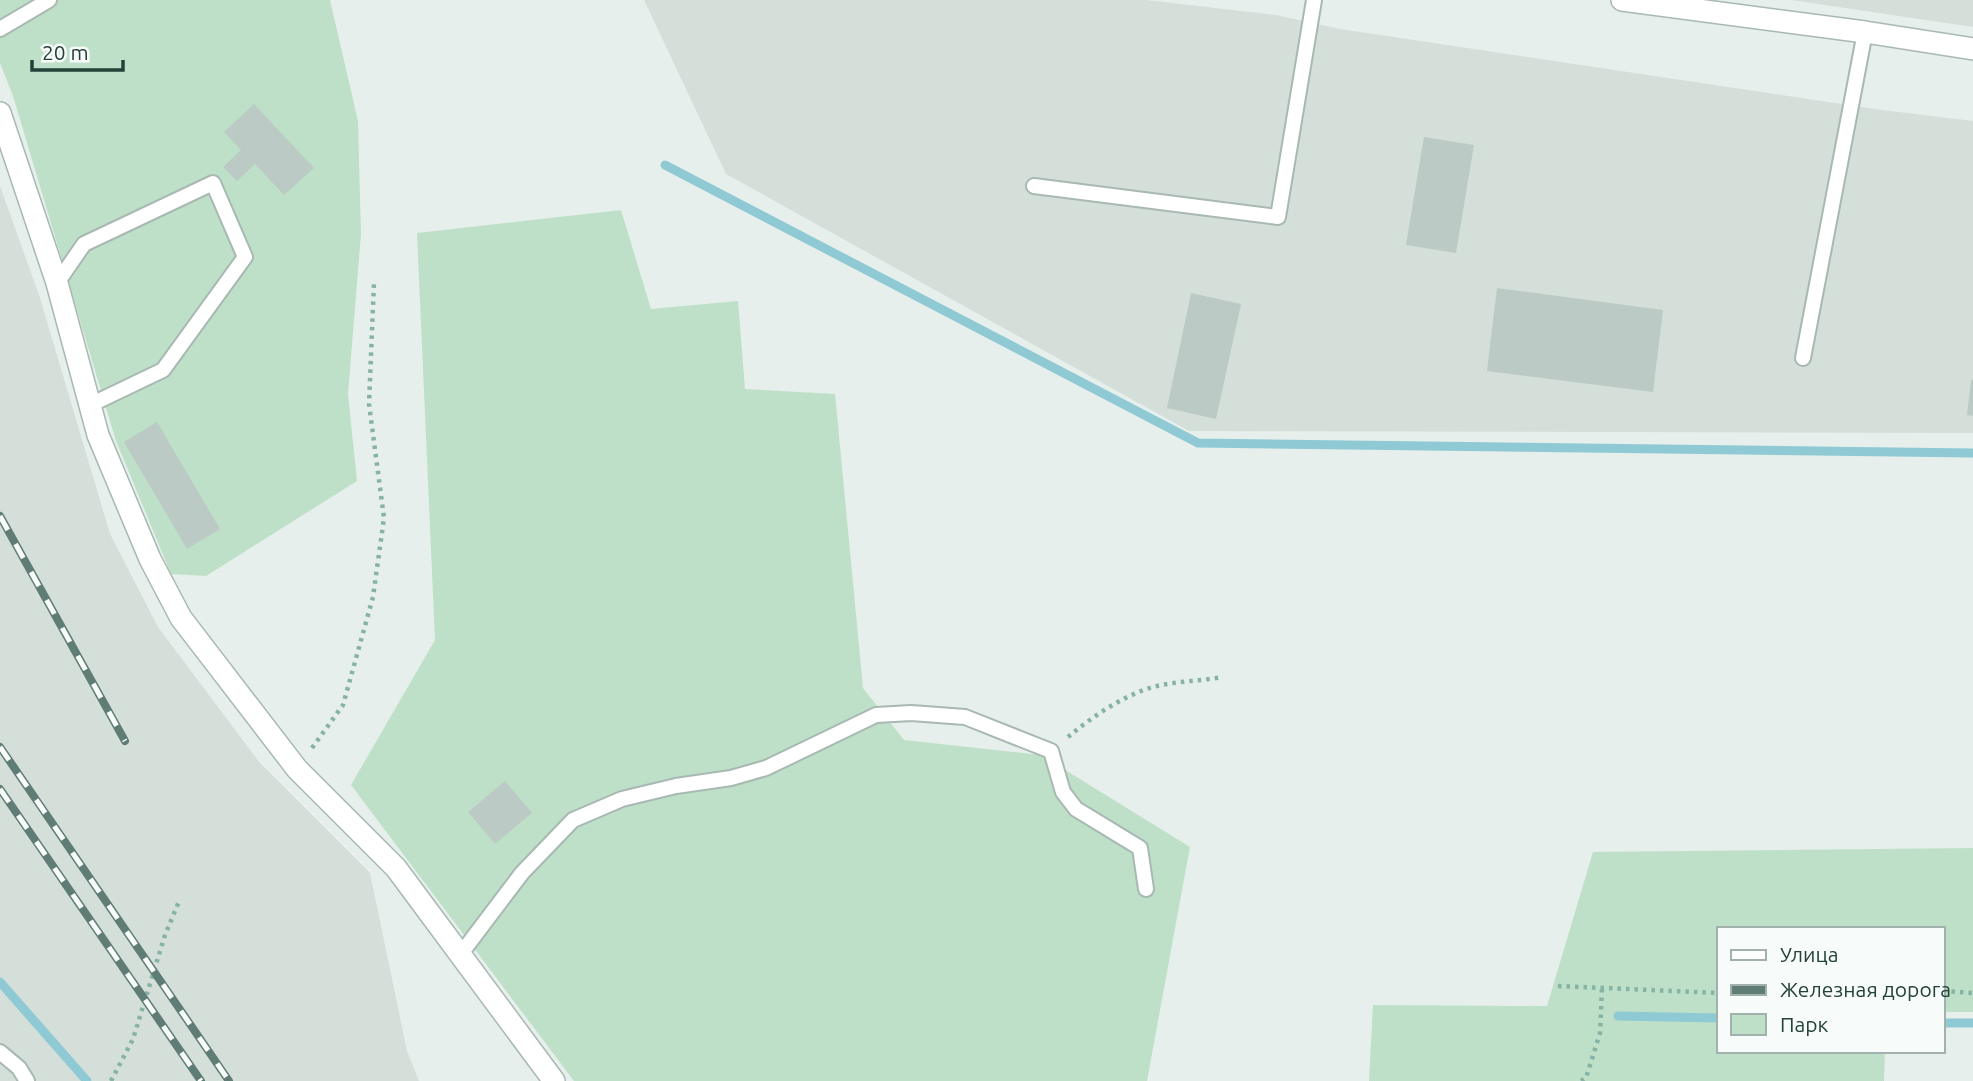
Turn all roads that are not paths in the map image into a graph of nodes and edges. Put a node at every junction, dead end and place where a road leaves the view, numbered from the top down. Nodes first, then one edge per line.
1 (50, 0) edge
2 (1314, 0) edge
3 (1622, 0) edge
4 (0, 29) edge
5 (1865, 32) junction
6 (1973, 49) edge
7 (0, 113) edge
8 (1034, 186) dead end
9 (57, 283) junction
10 (1803, 358) dead end
11 (90, 405) junction
12 (1146, 889) dead end
13 (460, 955) junction
14 (0, 1052) edge
15 (27, 1081) edge
16 (554, 1081) edge

1 - 4 lane
2 - 8 lane
3 - 5 street
5 - 6 street
5 - 10 lane
7 - 9 street
9 - 11 street
9 - 11 lane
11 - 13 street
12 - 13 lane
13 - 16 street
14 - 15 lane

